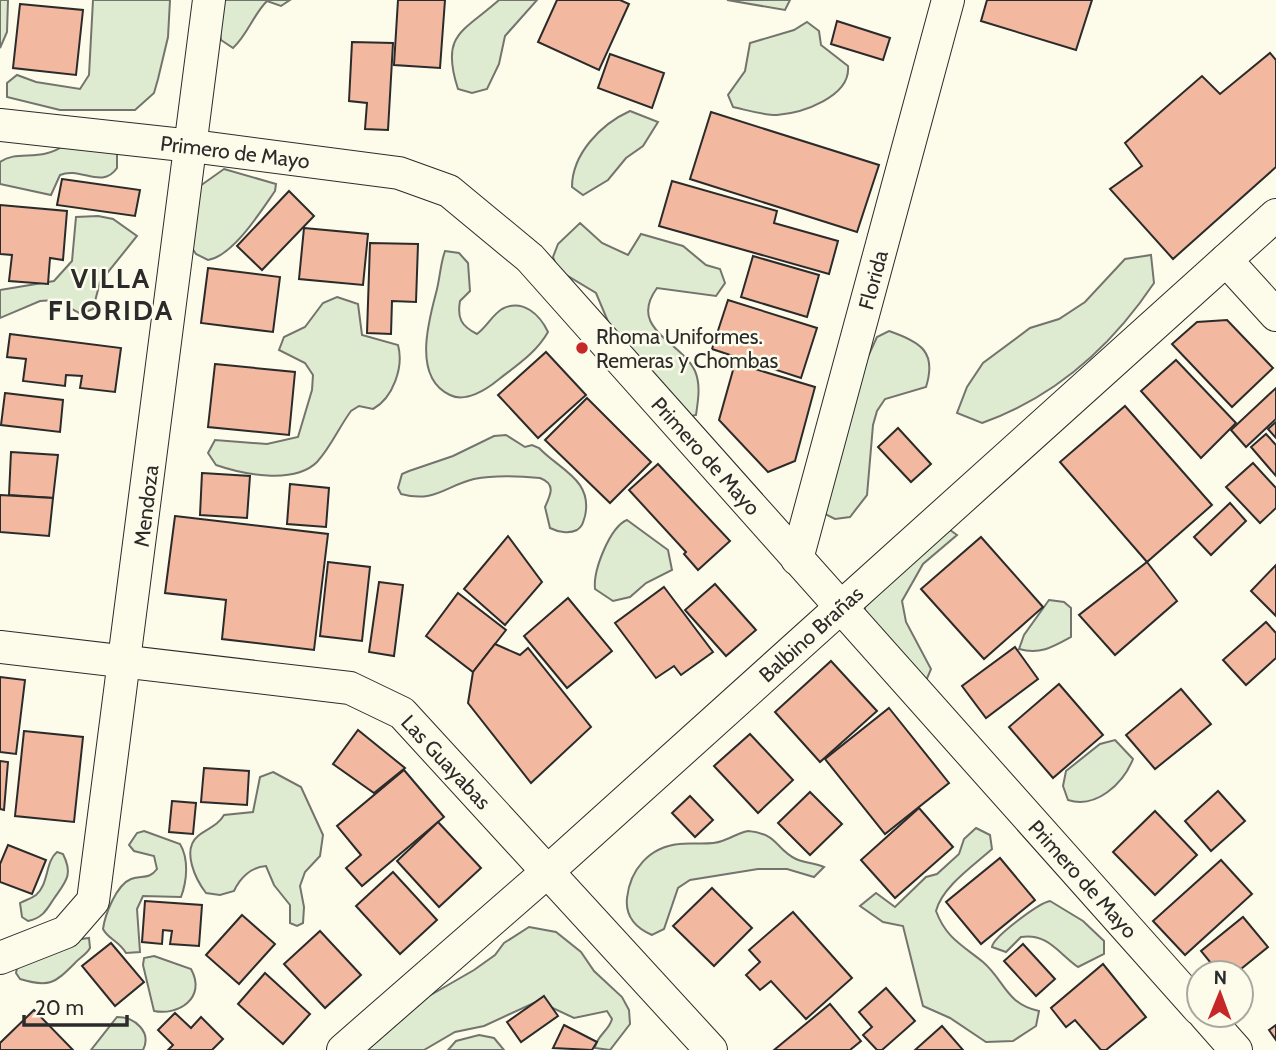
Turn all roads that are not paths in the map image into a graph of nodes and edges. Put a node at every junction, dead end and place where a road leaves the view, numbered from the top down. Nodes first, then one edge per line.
1 (209, 0) edge
2 (948, 0) edge
3 (0, 125) edge
4 (192, 146) junction
5 (1276, 215) edge
6 (1226, 260) junction
7 (1276, 315) edge
8 (797, 559) junction
9 (841, 607) junction
10 (0, 647) edge
11 (126, 662) junction
12 (547, 872) junction
13 (0, 958) edge
14 (1185, 993) edge
15 (1217, 1029) edge
16 (343, 1050) edge
17 (711, 1050) edge
18 (1236, 1050) edge

1 - 4 street, Mendoza
2 - 8 street, Florida
3 - 4 street, Primero de Mayo
4 - 8 street, Primero de Mayo
4 - 11 street, Mendoza
5 - 6 street, Balbino Brañas
6 - 7 street
6 - 9 street, Balbino Brañas
8 - 9 street, Primero de Mayo
9 - 12 street, Balbino Brañas
9 - 14 street, Primero de Mayo
10 - 11 street, Las Guayabas
11 - 12 street, Las Guayabas
11 - 13 street, Mendoza
12 - 16 street, Balbino Brañas
12 - 17 street, Las Guayabas
15 - 18 street

